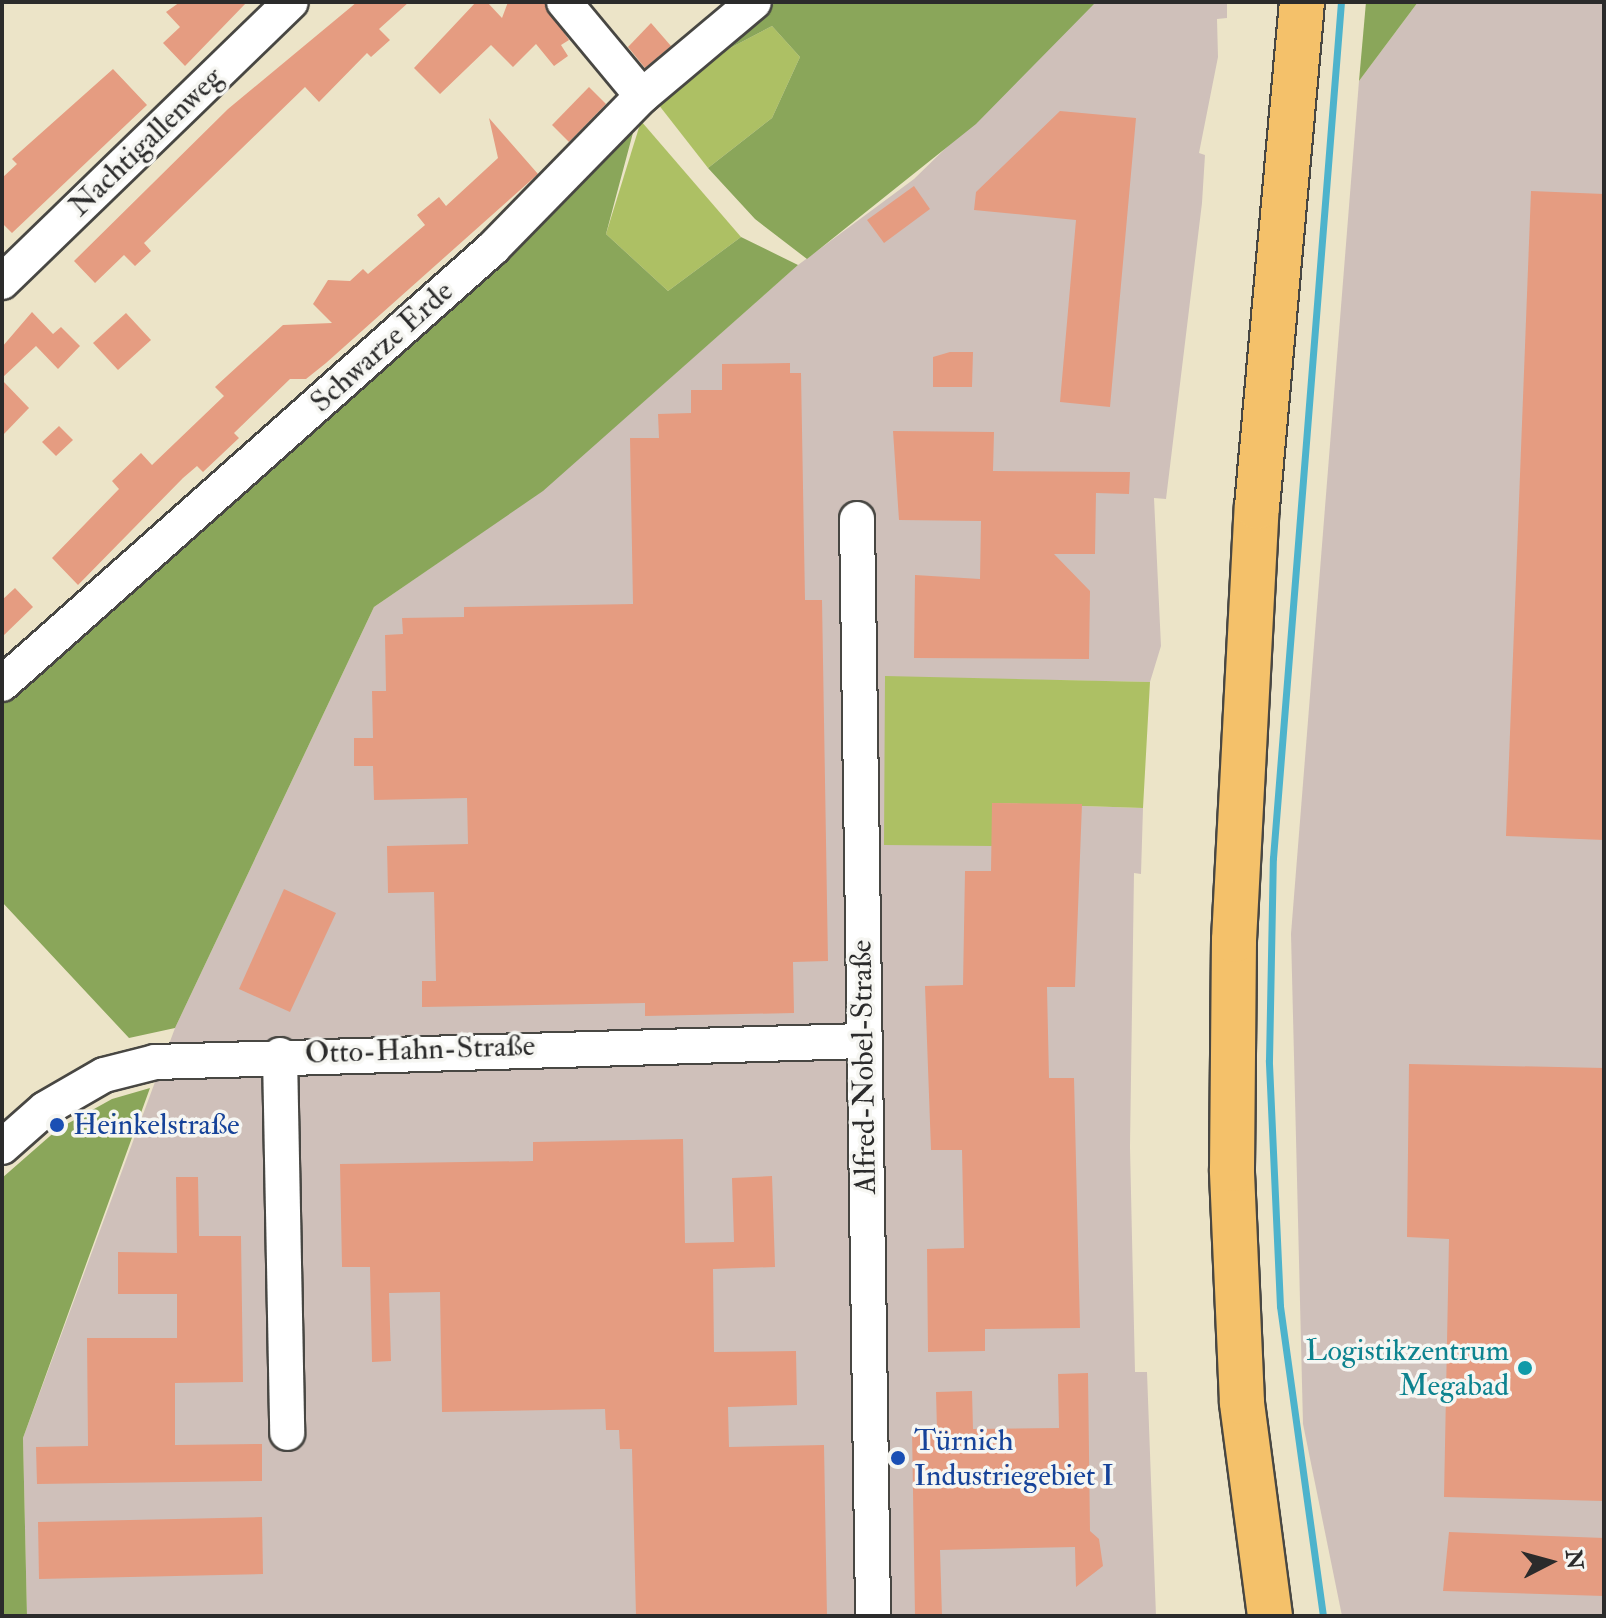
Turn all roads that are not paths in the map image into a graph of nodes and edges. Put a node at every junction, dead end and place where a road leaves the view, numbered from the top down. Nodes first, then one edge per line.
1 (291, 2) edge
2 (564, 2) edge
3 (754, 2) edge
4 (1302, 2) edge
5 (642, 96) junction
6 (2, 282) edge
7 (857, 519) dead end
8 (2, 684) edge
9 (863, 1041) junction
10 (280, 1055) junction
11 (2, 1147) edge
12 (287, 1433) dead end
13 (873, 1616) edge
14 (1270, 1616) edge

1 - 6 street, Nachtigallenweg
2 - 5 street
3 - 5 street, Schwarze Erde
4 - 14 main road
5 - 8 street, Schwarze Erde
7 - 9 street, Alfred-Nobel-Straße
9 - 10 street, Otto-Hahn-Straße
9 - 13 street, Alfred-Nobel-Straße
10 - 11 street, Otto-Hahn-Straße
10 - 12 street

